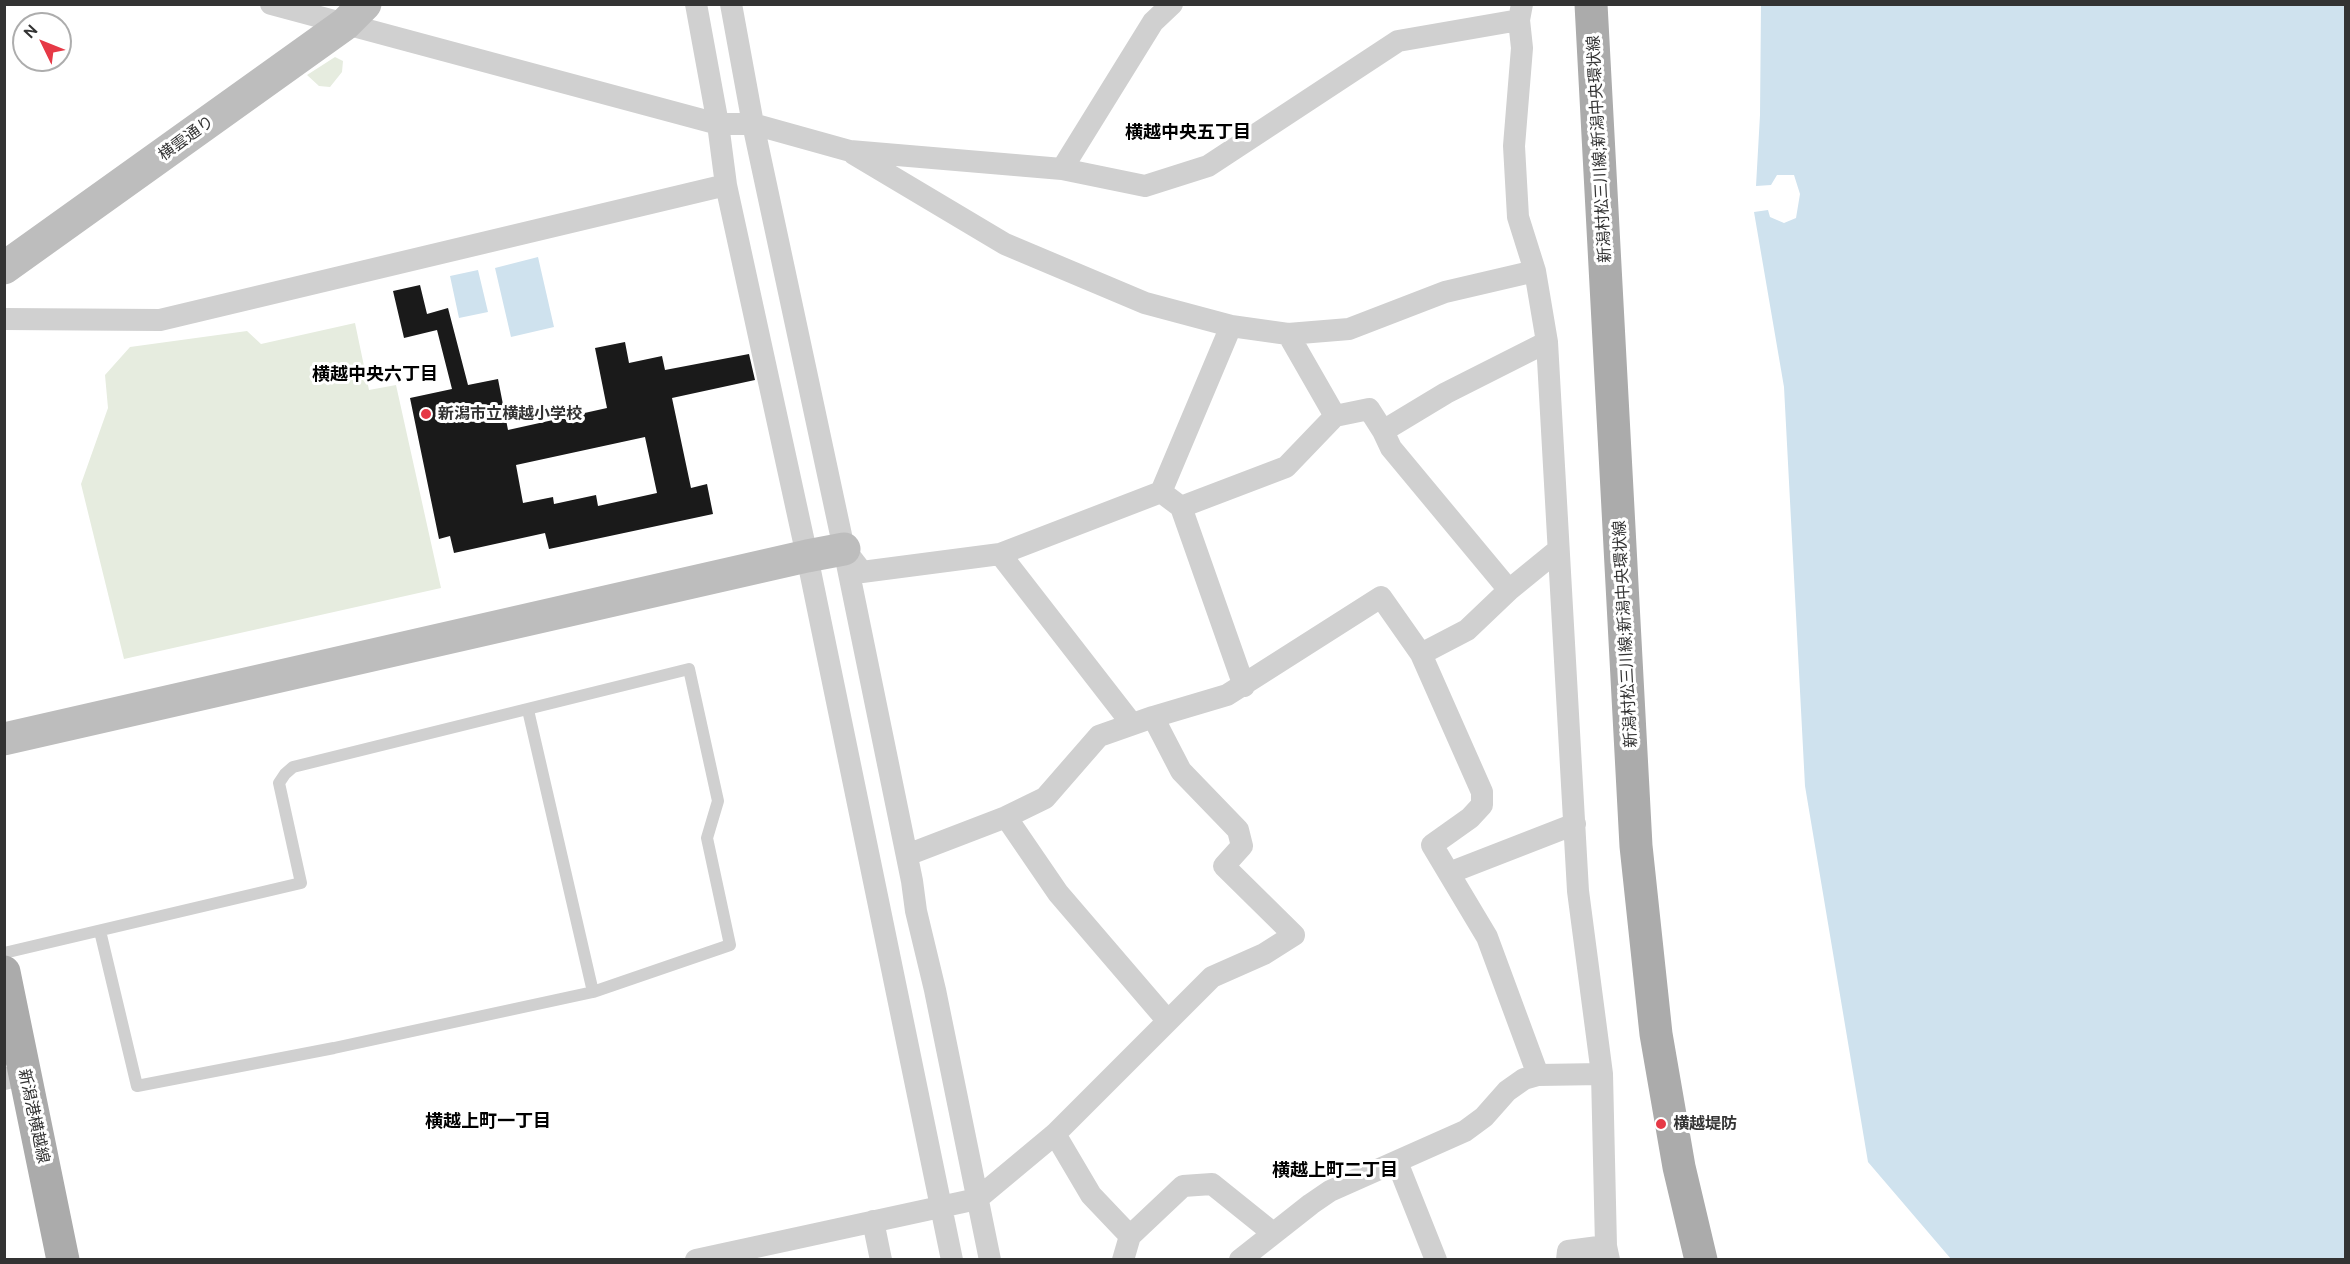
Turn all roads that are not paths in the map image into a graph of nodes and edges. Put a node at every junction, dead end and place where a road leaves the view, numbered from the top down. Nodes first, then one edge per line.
1 (271, 4) edge
2 (696, 4) edge
3 (731, 4) edge
4 (1172, 4) edge
5 (1591, 4) edge
6 (1520, 12) edge
7 (355, 14) edge
8 (718, 124) junction
9 (753, 124) junction
10 (850, 152) junction
11 (1062, 169) junction
12 (726, 185) junction
13 (4, 268) edge
14 (1535, 271) junction
15 (4, 318) edge
16 (1231, 326) junction
17 (1288, 334) junction
18 (1547, 342) junction
19 (1335, 416) junction
20 (1383, 431) junction
21 (1161, 492) junction
22 (1181, 507) junction
23 (844, 549) junction
24 (1558, 550) junction
25 (1000, 554) junction
26 (807, 556) junction
27 (1509, 590) junction
28 (1421, 654) junction
29 (1244, 686) junction
30 (528, 710) junction
31 (1142, 720) junction
32 (4, 739) edge
33 (1006, 818) junction
34 (1575, 824) junction
35 (907, 855) junction
36 (1449, 873) junction
37 (100, 931) junction
38 (4, 953) edge
39 (4, 972) edge
40 (593, 992) junction
41 (1167, 1020) junction
42 (1602, 1074) junction
43 (1538, 1075) junction
44 (15, 1077) edge
45 (1055, 1134) junction
46 (1397, 1162) junction
47 (977, 1199) junction
48 (942, 1206) junction
49 (873, 1221) junction
50 (1273, 1233) junction
51 (1130, 1236) junction
52 (759, 1253) edge
53 (1607, 1253) edge
54 (63, 1260) edge
55 (696, 1260) edge
56 (881, 1260) edge
57 (952, 1260) edge
58 (990, 1260) edge
59 (1124, 1260) edge
60 (1240, 1260) edge
61 (1436, 1260) edge
62 (1567, 1260) edge
63 (1701, 1260) edge

1 - 7 street
2 - 8 street
3 - 9 street
4 - 11 street
5 - 63 main road, 新潟村松三川線;新潟中央環状線
6 - 11 street
6 - 14 street
7 - 8 street
7 - 13 street, 横雲通り
8 - 9 street
8 - 12 street
9 - 10 street
9 - 23 street
10 - 11 street
10 - 16 street
12 - 15 street
12 - 26 street
14 - 17 street
14 - 18 street
16 - 17 street
16 - 21 street
17 - 19 street
18 - 20 street
18 - 24 street
19 - 20 street
19 - 22 street
20 - 27 street
21 - 22 street
21 - 25 street
22 - 29 street
23 - 25 street
23 - 26 street
23 - 35 street
24 - 27 street
24 - 34 street
25 - 31 street
26 - 32 street
26 - 48 street
27 - 28 street
28 - 29 street
28 - 36 street
29 - 31 street
30 - 37 lane
30 - 40 lane
30 - 40 lane
31 - 33 street
31 - 41 street
33 - 35 street
33 - 41 street
34 - 36 street
34 - 42 street
35 - 47 street
36 - 43 street
37 - 38 lane
37 - 40 lane
39 - 44 main road, 新潟港横越線
41 - 45 street
42 - 43 street
42 - 53 street
43 - 46 street
44 - 54 main road, 新潟港横越線
45 - 47 street
45 - 51 street
46 - 50 street
46 - 61 street
47 - 48 street
47 - 58 street
48 - 49 street
48 - 57 street
49 - 52 street
49 - 56 street
50 - 51 street
50 - 60 street
51 - 59 street
52 - 55 street
53 - 62 street

